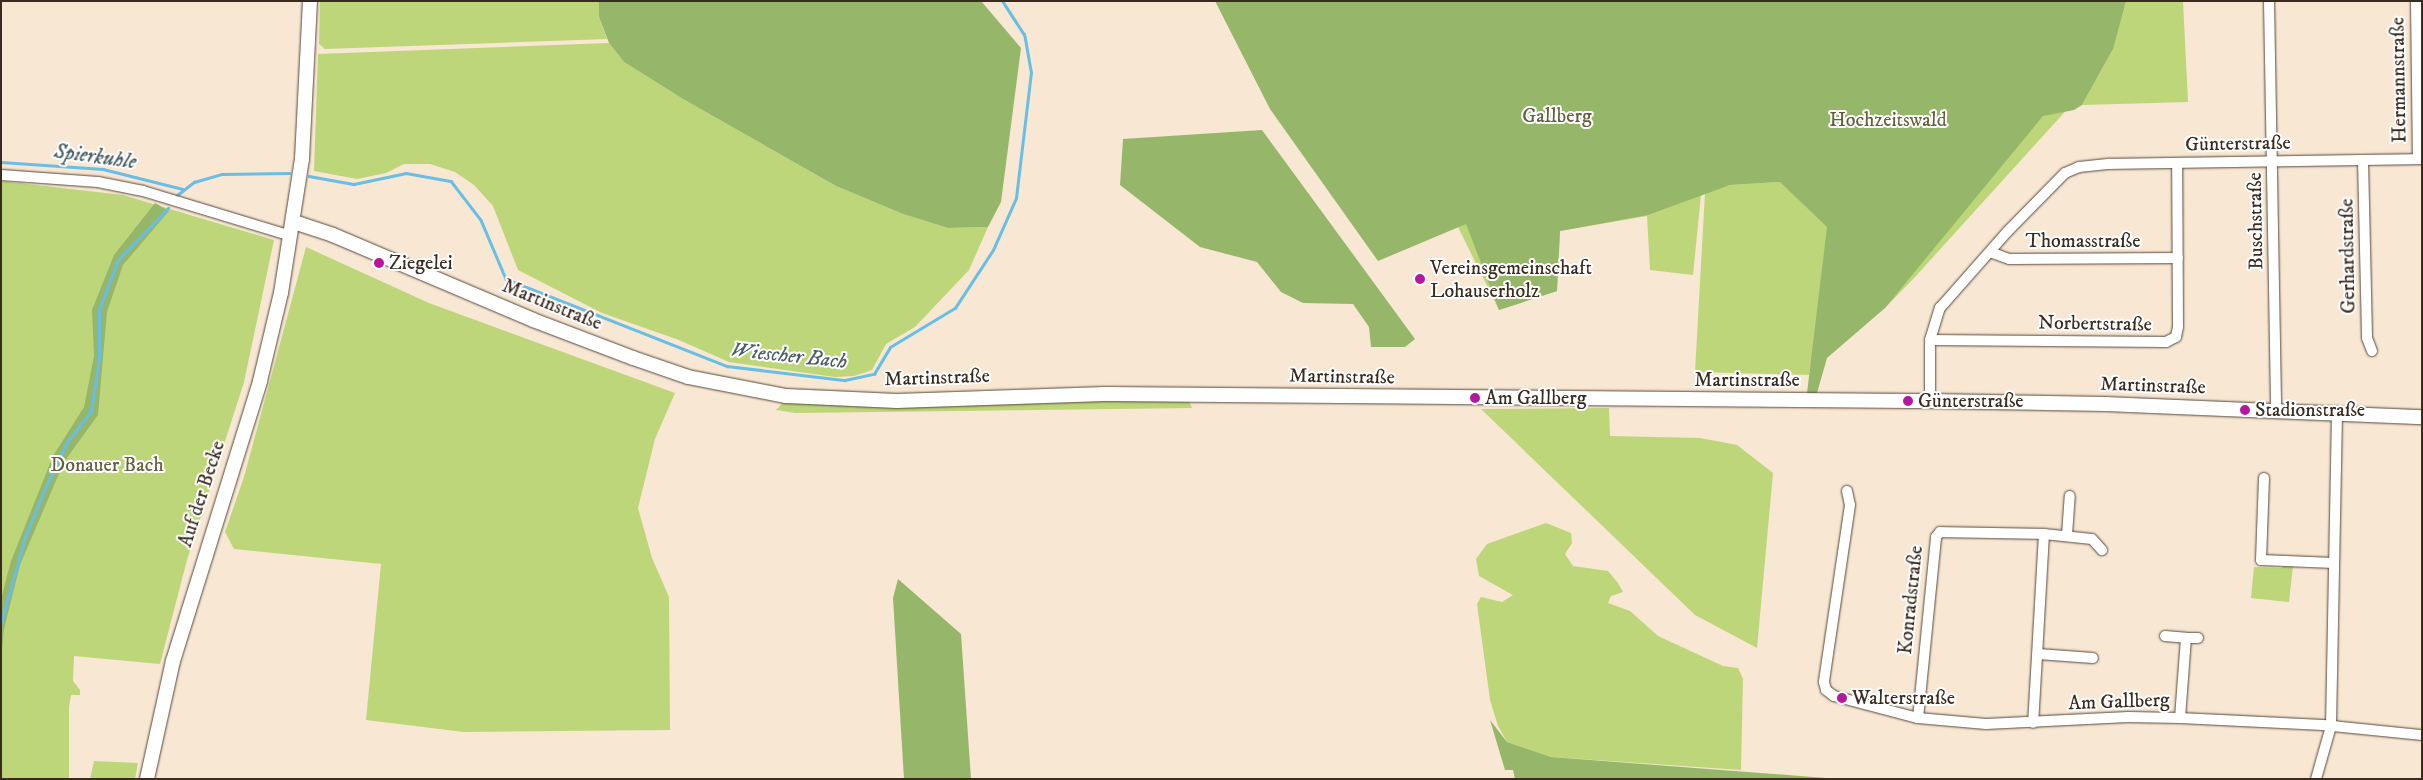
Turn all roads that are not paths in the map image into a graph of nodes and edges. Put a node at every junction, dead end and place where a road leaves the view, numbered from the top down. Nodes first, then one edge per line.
1 (310, 1) edge
2 (2269, 1) edge
3 (2416, 1) edge
4 (2420, 159) edge
5 (2363, 160) junction
6 (2273, 161) junction
7 (2177, 163) junction
8 (1, 175) edge
9 (294, 222) junction
10 (291, 236) junction
11 (1990, 252) junction
12 (2178, 258) junction
13 (1930, 340) junction
14 (2372, 351) dead end
15 (1930, 401) junction
16 (2276, 411) junction
17 (2338, 414) junction
18 (2422, 417) edge
19 (2264, 478) dead end
20 (1846, 491) dead end
21 (2070, 496) dead end
22 (2044, 534) junction
23 (2067, 535) junction
24 (2102, 550) dead end
25 (2334, 563) junction
26 (2165, 636) dead end
27 (2186, 638) junction
28 (2198, 638) dead end
29 (2038, 654) junction
30 (2093, 658) dead end
31 (1918, 718) junction
32 (2180, 718) junction
33 (2033, 724) junction
34 (2331, 726) junction
35 (2422, 735) edge
36 (147, 779) edge
37 (2316, 779) edge

1 - 9 street, Auf der Becke
2 - 6 street, Buschstraße
3 - 4 street, Hermannstraße
4 - 5 street, Günterstraße
5 - 6 street, Günterstraße
5 - 14 street, Gerhardstraße
6 - 7 street, Günterstraße
6 - 16 street, Buschstraße
7 - 11 street, Günterstraße
7 - 12 street, Norbertstraße
8 - 10 street
9 - 10 street, Auf der Becke
9 - 15 street, Martinstraße
10 - 36 street, Auf der Becke
11 - 12 street, Thomasstraße
11 - 13 street, Günterstraße
12 - 13 street, Norbertstraße
13 - 15 street, Günterstraße
15 - 16 street, Martinstraße
16 - 17 street, Martinstraße
17 - 18 street, Martinstraße
17 - 25 street
19 - 25 street
20 - 31 street, Am Gallberg
21 - 23 street
22 - 23 street, Konradstraße
22 - 29 street
22 - 31 street, Konradstraße
23 - 24 street, Konradstraße
25 - 34 street
26 - 27 street
27 - 28 street
27 - 32 street
29 - 30 street
29 - 33 street
31 - 33 street, Am Gallberg
32 - 33 street, Am Gallberg
32 - 34 street, Am Gallberg
34 - 35 street, Am Gallberg
34 - 37 street

